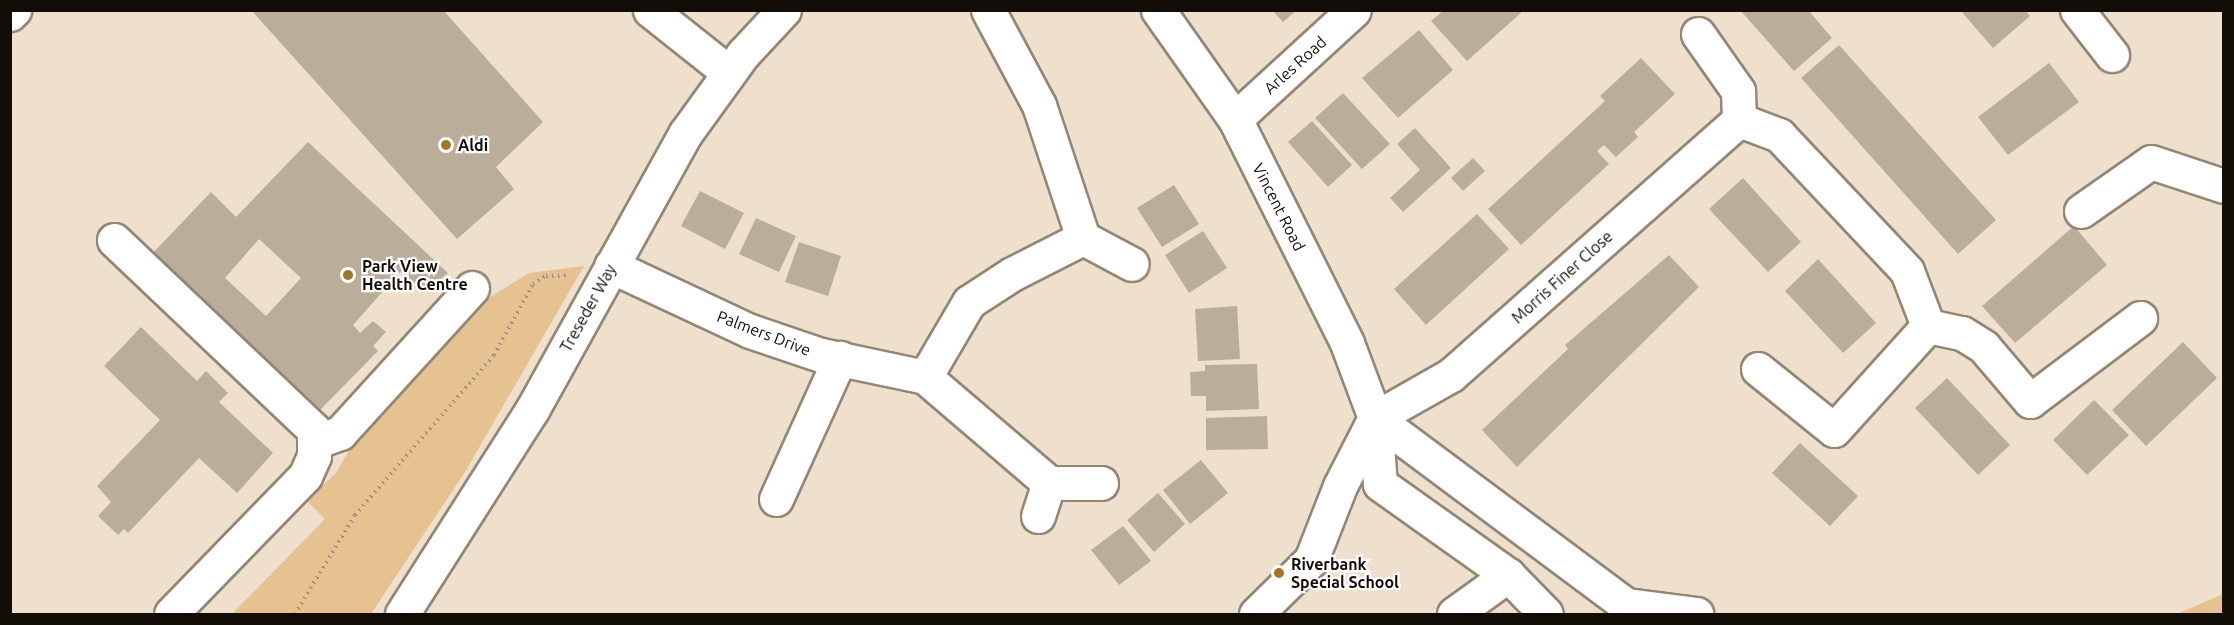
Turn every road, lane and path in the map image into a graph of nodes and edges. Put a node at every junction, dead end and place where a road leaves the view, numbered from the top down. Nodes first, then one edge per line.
1 (650, 10) edge
2 (784, 10) edge
3 (988, 10) edge
4 (1158, 10) edge
5 (1354, 10) edge
6 (2077, 10) edge
7 (1698, 34) dead end
8 (2112, 55) dead end
9 (728, 72) junction
10 (1235, 119) junction
11 (1739, 120) junction
12 (2223, 186) edge
13 (2081, 211) dead end
14 (1083, 238) junction
15 (114, 240) dead end
16 (1132, 264) dead end
17 (607, 274) junction
18 (472, 288) dead end
19 (2140, 318) dead end
20 (1928, 326) junction
21 (840, 358) junction
22 (1758, 369) dead end
23 (925, 377) junction
24 (1375, 418) junction
25 (315, 442) junction
26 (1049, 483) junction
27 (1101, 483) dead end
28 (776, 499) dead end
29 (1038, 516) dead end
30 (1508, 575) junction
31 (171, 615) edge
32 (295, 615) edge
33 (402, 615) edge
34 (1256, 615) edge
35 (1454, 615) edge
36 (1546, 615) edge
37 (1696, 615) edge

1 - 9 street
2 - 9 street, Treseder Way
3 - 14 street
4 - 10 street, Vincent Road
5 - 10 street, Arles Road
6 - 8 street
7 - 11 street
9 - 17 street, Treseder Way
10 - 24 street, Vincent Road
11 - 20 street
11 - 24 street, Morris Finer Close
12 - 13 street
14 - 16 street
14 - 23 street
15 - 25 street
17 - 21 street, Palmers Drive
17 - 32 path
17 - 33 street, Treseder Way
18 - 25 street
19 - 20 street
20 - 22 street
21 - 23 street, Palmers Drive
21 - 28 street
23 - 26 street, Palmers Drive
24 - 30 street, Vincent Road
24 - 34 street
24 - 37 street
25 - 31 street
26 - 27 street
26 - 29 street
30 - 35 street
30 - 36 street

